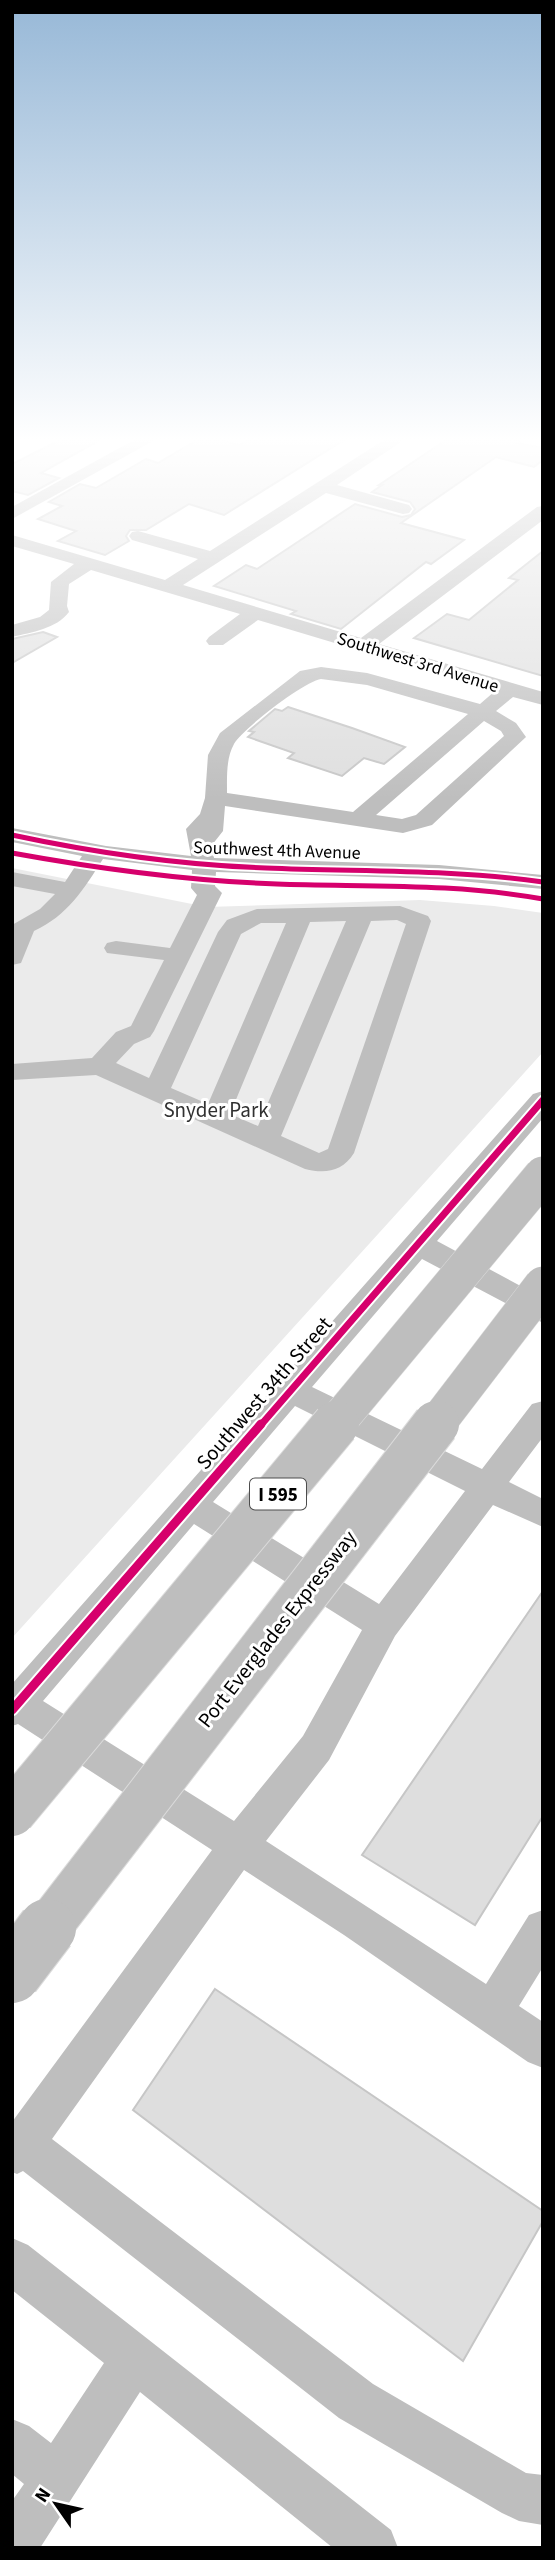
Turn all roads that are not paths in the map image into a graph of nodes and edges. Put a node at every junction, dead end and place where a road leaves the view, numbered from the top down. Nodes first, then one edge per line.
1 (74, 559) edge
2 (211, 559) edge
3 (479, 559) edge
4 (89, 564) junction
5 (167, 587) junction
6 (255, 613) junction
7 (12, 632) edge
8 (216, 641) dead end
9 (365, 645) junction
10 (510, 689) junction
11 (543, 699) edge
12 (483, 712) junction
13 (214, 807) junction
14 (358, 819) junction
15 (12, 835) edge
16 (12, 853) edge
17 (91, 858) junction
18 (203, 869) junction
19 (12, 878) edge
20 (543, 882) edge
21 (71, 890) junction
22 (543, 900) edge
23 (362, 914) junction
24 (301, 915) junction
25 (18, 926) edge
26 (116, 948) dead end
27 (162, 953) junction
28 (13, 956) edge
29 (125, 1038) junction
30 (99, 1066) junction
31 (12, 1072) edge
32 (156, 1091) junction
33 (543, 1100) edge
34 (215, 1118) junction
35 (265, 1141) junction
36 (543, 1175) edge
37 (418, 1244) junction
38 (543, 1285) edge
39 (543, 1312) edge
40 (290, 1390) junction
41 (543, 1413) edge
42 (488, 1487) junction
43 (190, 1505) junction
44 (543, 1514) edge
45 (383, 1625) junction
46 (15, 1707) edge
47 (12, 1813) edge
48 (239, 1845) junction
49 (543, 1929) edge
50 (12, 1974) edge
51 (493, 2011) junction
52 (543, 2047) edge
53 (16, 2150) edge
54 (12, 2261) edge
55 (135, 2358) junction
56 (12, 2443) edge
57 (56, 2479) junction
58 (543, 2500) edge
59 (12, 2546) edge
60 (373, 2548) edge

1 - 4 street, Southwest 3rd Avenue
2 - 5 street
3 - 9 street
4 - 5 street, Southwest 3rd Avenue
4 - 7 street
5 - 6 street, Southwest 3rd Avenue
6 - 8 street
6 - 9 street, Southwest 3rd Avenue
9 - 10 street, Southwest 3rd Avenue
10 - 11 street, Southwest 3rd Avenue
10 - 12 street
12 - 13 street
12 - 14 street
12 - 14 street
13 - 14 street
13 - 18 street
15 - 17 street, Southwest 4th Avenue
16 - 17 street, Southwest 4th Avenue
17 - 18 street, Southwest 4th Avenue
17 - 21 street
18 - 20 street, Southwest 4th Avenue
18 - 22 street, Southwest 4th Avenue
18 - 27 street
18 - 29 street
19 - 21 street
21 - 25 street
23 - 24 street
23 - 35 street
23 - 35 street
24 - 32 street
24 - 34 street
25 - 28 street
26 - 27 street
27 - 29 street
29 - 30 street
30 - 31 street
30 - 32 street
32 - 34 street
33 - 37 street, Southwest 34th Street
34 - 35 street
36 - 47 highway, I 595, bridge
37 - 39 street
37 - 40 street, Southwest 34th Street
38 - 50 highway, Port Everglades Expressway, bridge
40 - 42 street
40 - 43 street, Southwest 34th Street
41 - 42 street
42 - 44 street
42 - 45 street
43 - 45 street
43 - 46 street, Southwest 34th Street
45 - 48 street
46 - 48 street
48 - 51 street
48 - 53 street
49 - 51 street
51 - 52 street
53 - 58 street
54 - 55 street
55 - 57 street
55 - 60 street
56 - 57 street
57 - 59 street

